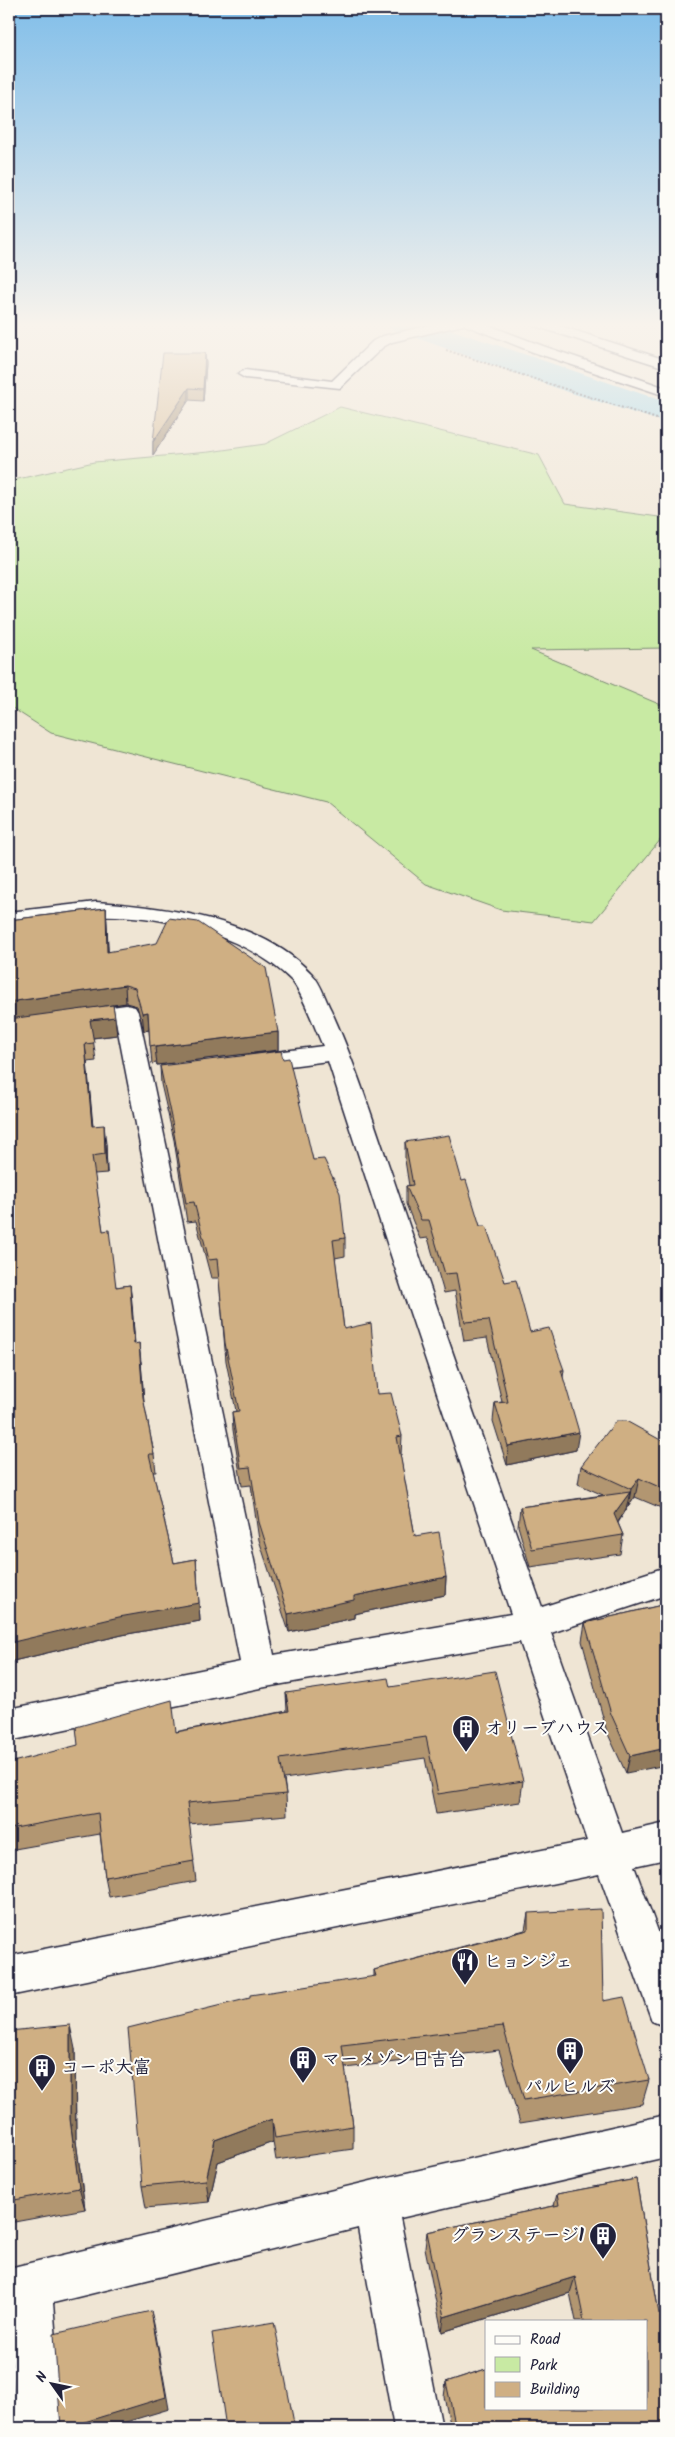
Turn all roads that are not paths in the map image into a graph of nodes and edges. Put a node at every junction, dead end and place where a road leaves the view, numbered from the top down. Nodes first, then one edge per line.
1 (9, 919) edge
2 (9, 1028) edge
3 (338, 1052) junction
4 (224, 1066) edge
5 (666, 1581) edge
6 (532, 1625) junction
7 (260, 1673) junction
8 (9, 1725) edge
9 (666, 1841) edge
10 (611, 1854) junction
11 (9, 1976) edge
12 (666, 2007) edge
13 (666, 2136) edge
14 (375, 2202) junction
15 (19, 2289) edge
16 (39, 2428) edge
17 (418, 2428) edge

1 - 3 main road
2 - 7 main road
3 - 4 main road
3 - 6 main road
5 - 6 main road
6 - 7 main road
6 - 10 main road
7 - 8 main road
9 - 10 main road
10 - 11 main road
10 - 12 main road
13 - 14 main road
14 - 15 main road
14 - 17 main road
15 - 16 main road

